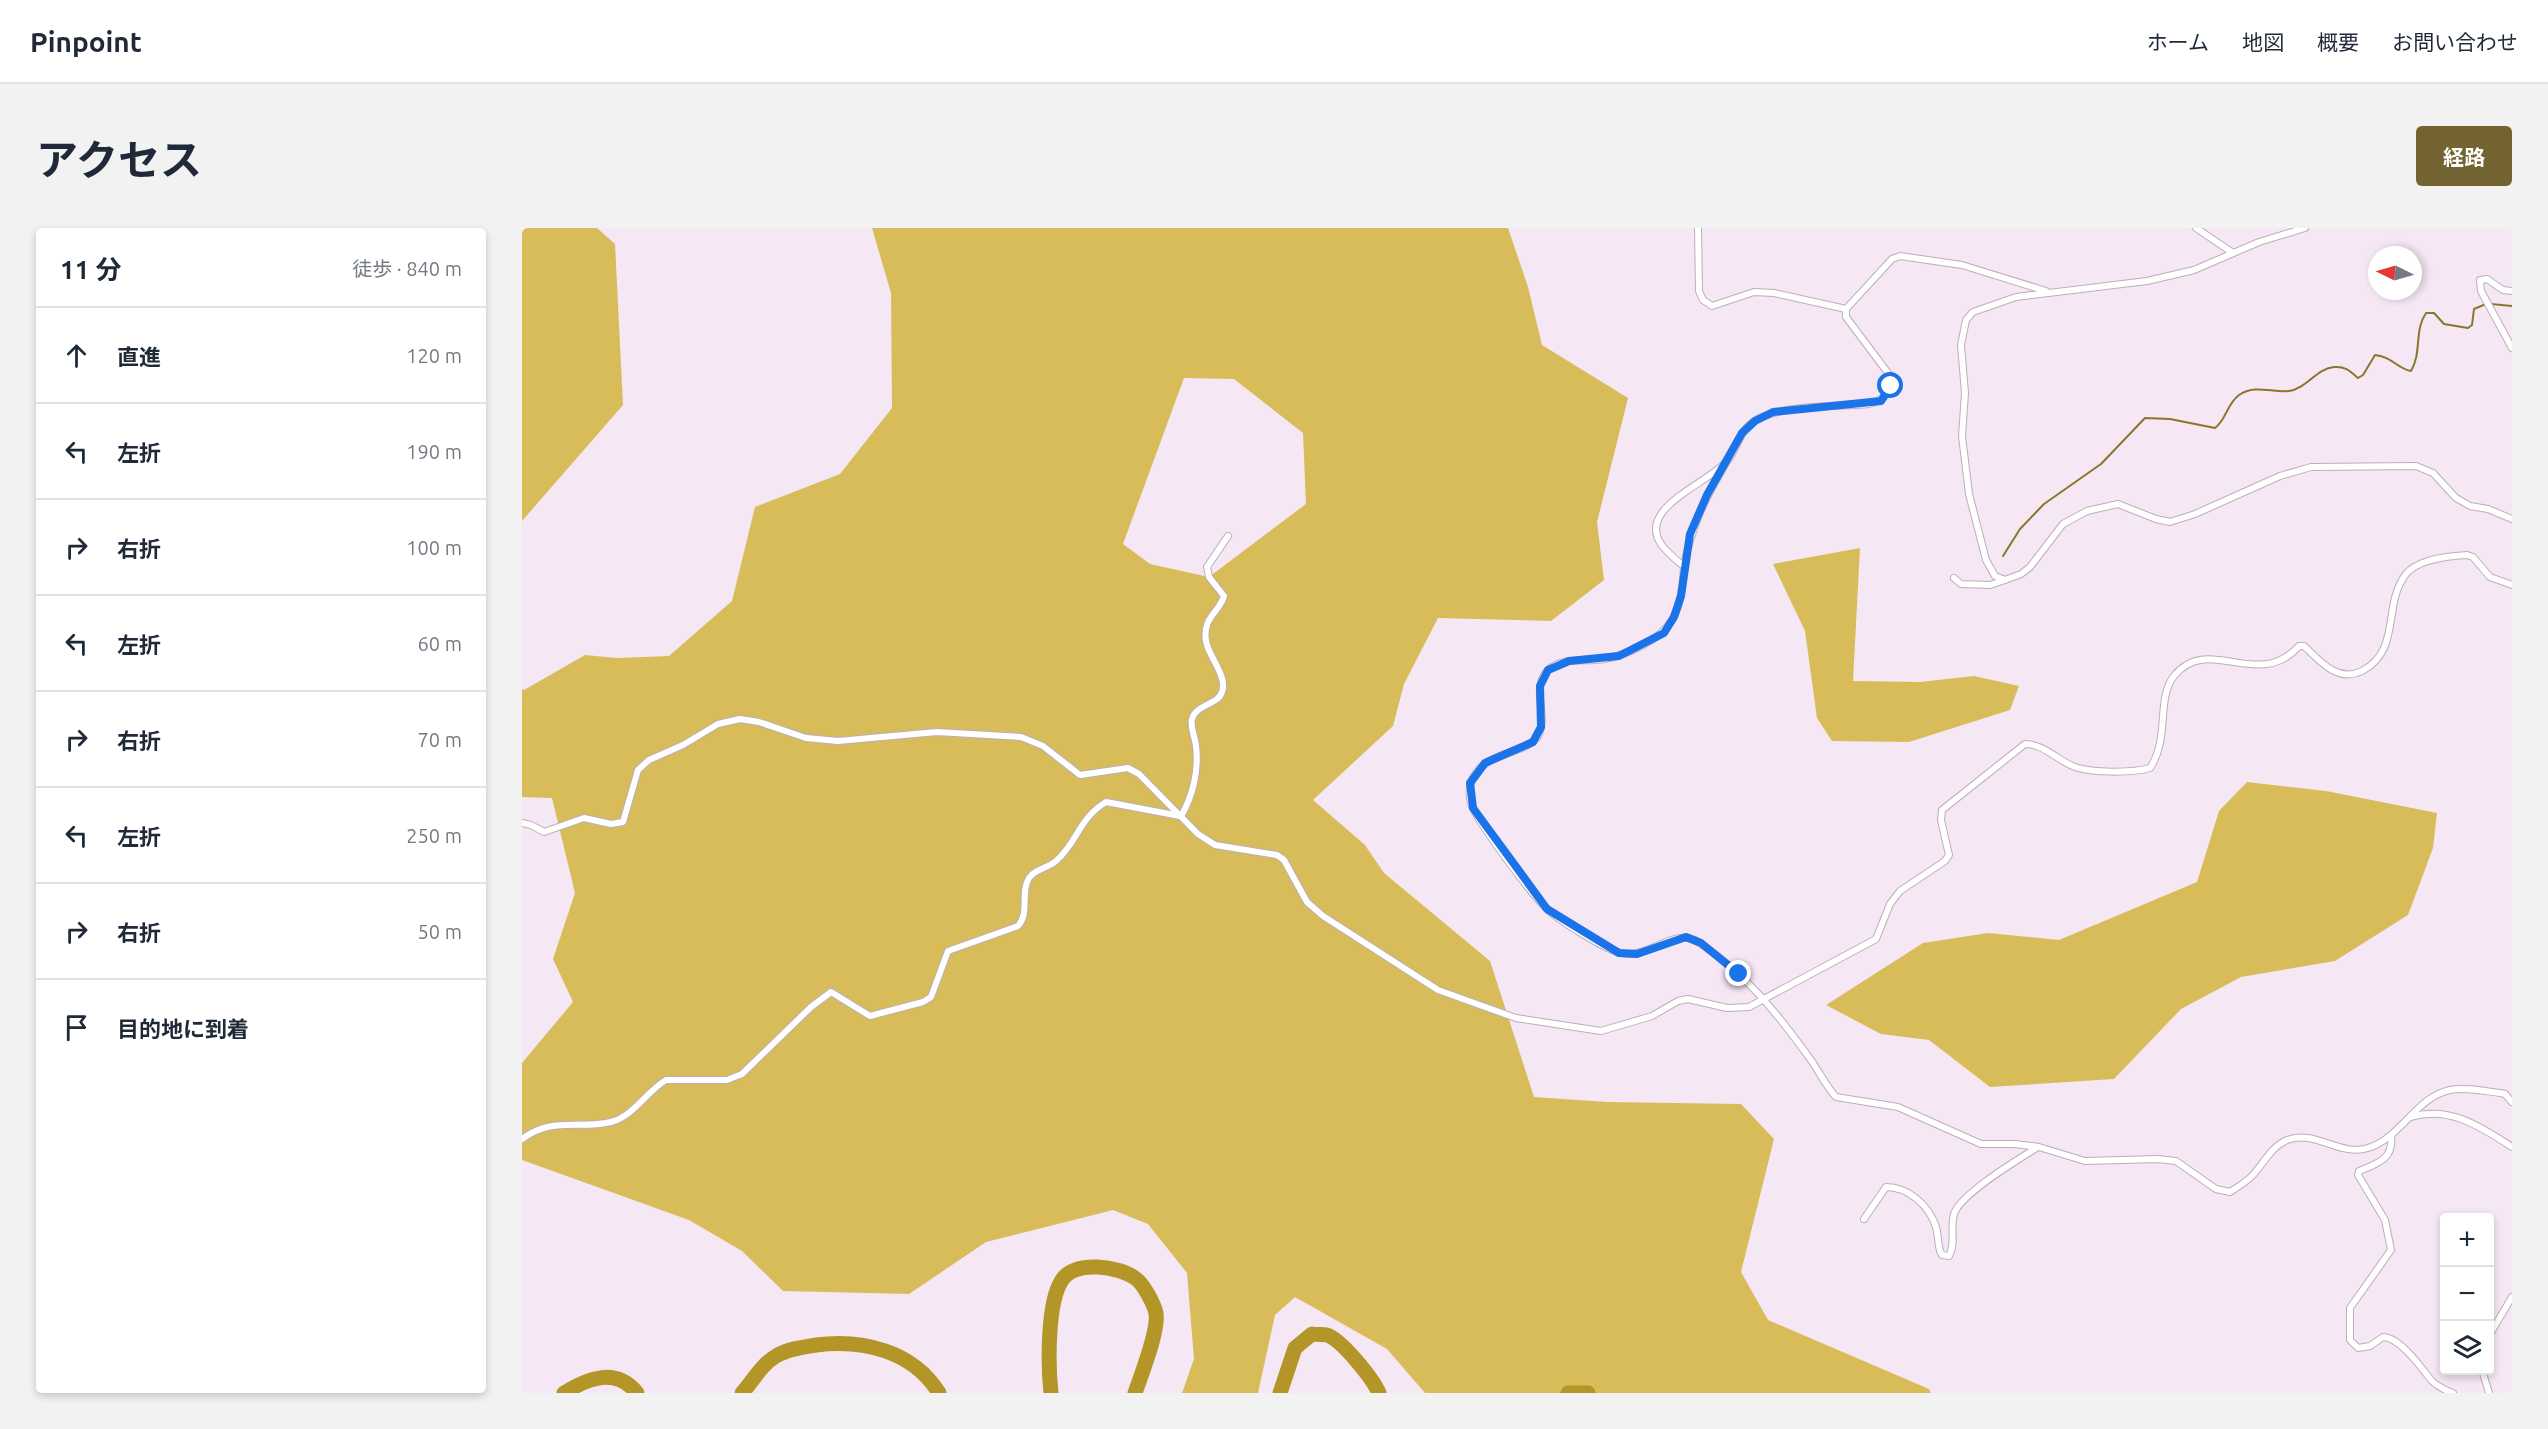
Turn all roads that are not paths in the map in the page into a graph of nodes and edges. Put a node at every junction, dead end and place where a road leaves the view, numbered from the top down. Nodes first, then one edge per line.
1 (1698, 228) edge
2 (2196, 228) edge
3 (2305, 228) edge
4 (2233, 253) junction
5 (2512, 291) edge
6 (2049, 292) junction
7 (1846, 309) junction
8 (2512, 348) edge
9 (1728, 460) junction
10 (2512, 519) edge
11 (1228, 536) dead end
12 (1684, 566) junction
13 (1954, 578) dead end
14 (2005, 580) junction
15 (2512, 585) edge
16 (1180, 816) junction
17 (522, 823) edge
18 (1765, 999) junction
19 (2512, 1102) edge
20 (2411, 1117) junction
21 (2391, 1136) junction
22 (522, 1139) edge
23 (2039, 1147) junction
24 (2512, 1147) edge
25 (1864, 1219) dead end
26 (2512, 1297) edge
27 (2494, 1327) edge
28 (2483, 1375) edge
29 (2453, 1393) edge
30 (2488, 1393) edge

1 - 7 street
2 - 4 street
3 - 4 street
4 - 6 street
5 - 8 street
6 - 7 street
6 - 14 street
7 - 9 street
9 - 12 street
9 - 12 street
10 - 14 street
11 - 16 street
12 - 18 street
13 - 14 street
15 - 18 street
16 - 17 street
16 - 18 street
16 - 22 street
18 - 23 street
19 - 20 street
20 - 21 street
20 - 24 street
21 - 23 street
21 - 29 street
23 - 25 street
26 - 27 street
28 - 30 street

